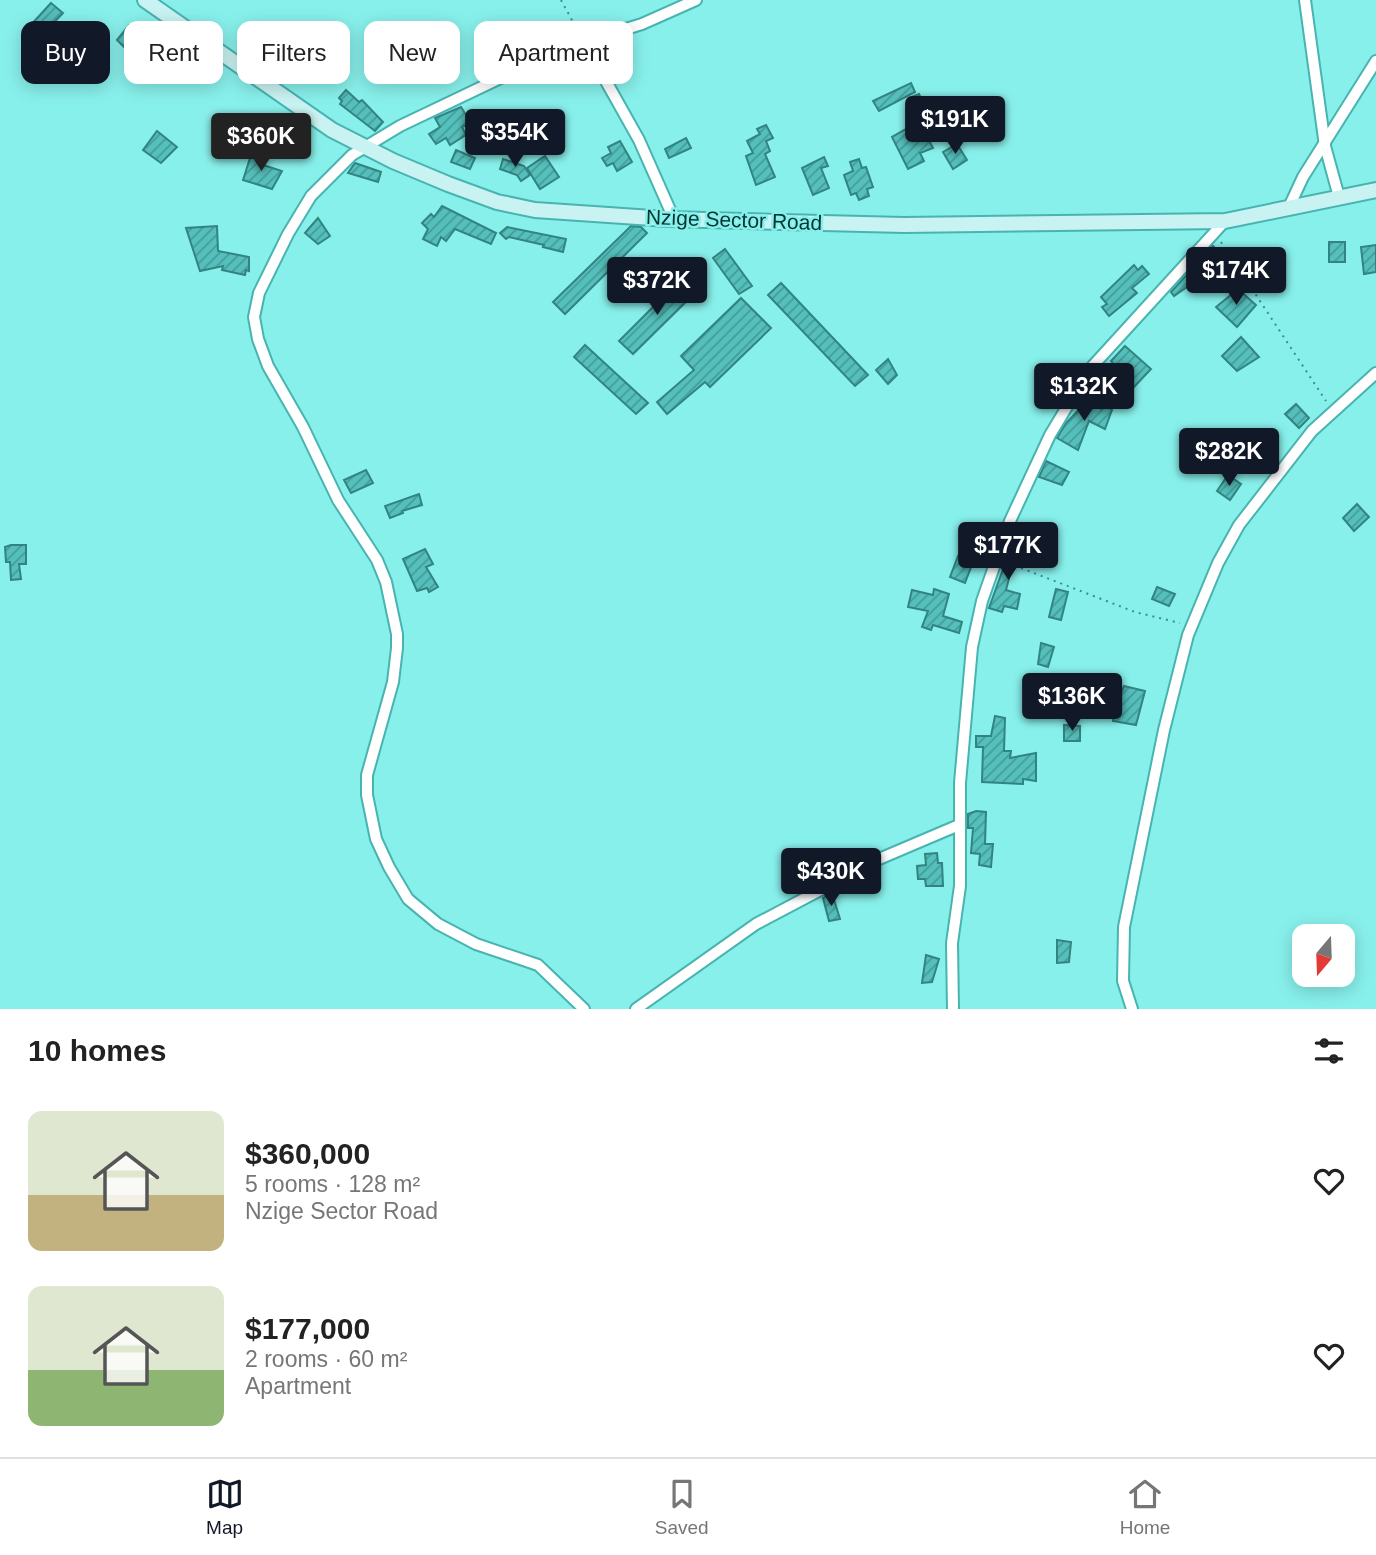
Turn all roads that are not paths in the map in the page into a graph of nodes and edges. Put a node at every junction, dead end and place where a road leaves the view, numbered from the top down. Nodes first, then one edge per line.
1 (145, 0) edge
2 (696, 0) edge
3 (1305, 0) edge
4 (633, 27) edge
5 (1376, 61) edge
6 (492, 84) edge
7 (608, 84) edge
8 (1325, 146) junction
9 (365, 147) junction
10 (1376, 190) edge
11 (1339, 197) junction
12 (1289, 207) junction
13 (674, 219) junction
14 (1226, 220) junction
15 (1376, 373) edge
16 (959, 825) junction
17 (584, 1009) edge
18 (636, 1009) edge
19 (953, 1009) edge
20 (1132, 1009) edge

1 - 9 main road, Nzige Sector Road
2 - 4 street
3 - 8 street
5 - 8 street
6 - 9 street
7 - 13 street
8 - 11 street
8 - 12 street
9 - 13 main road, Nzige Sector Road
9 - 17 street
10 - 11 main road, Nzige Sector Road
11 - 12 main road, Nzige Sector Road
12 - 14 main road, Nzige Sector Road
13 - 14 main road, Nzige Sector Road
14 - 16 street
15 - 20 street
16 - 18 street
16 - 19 street

